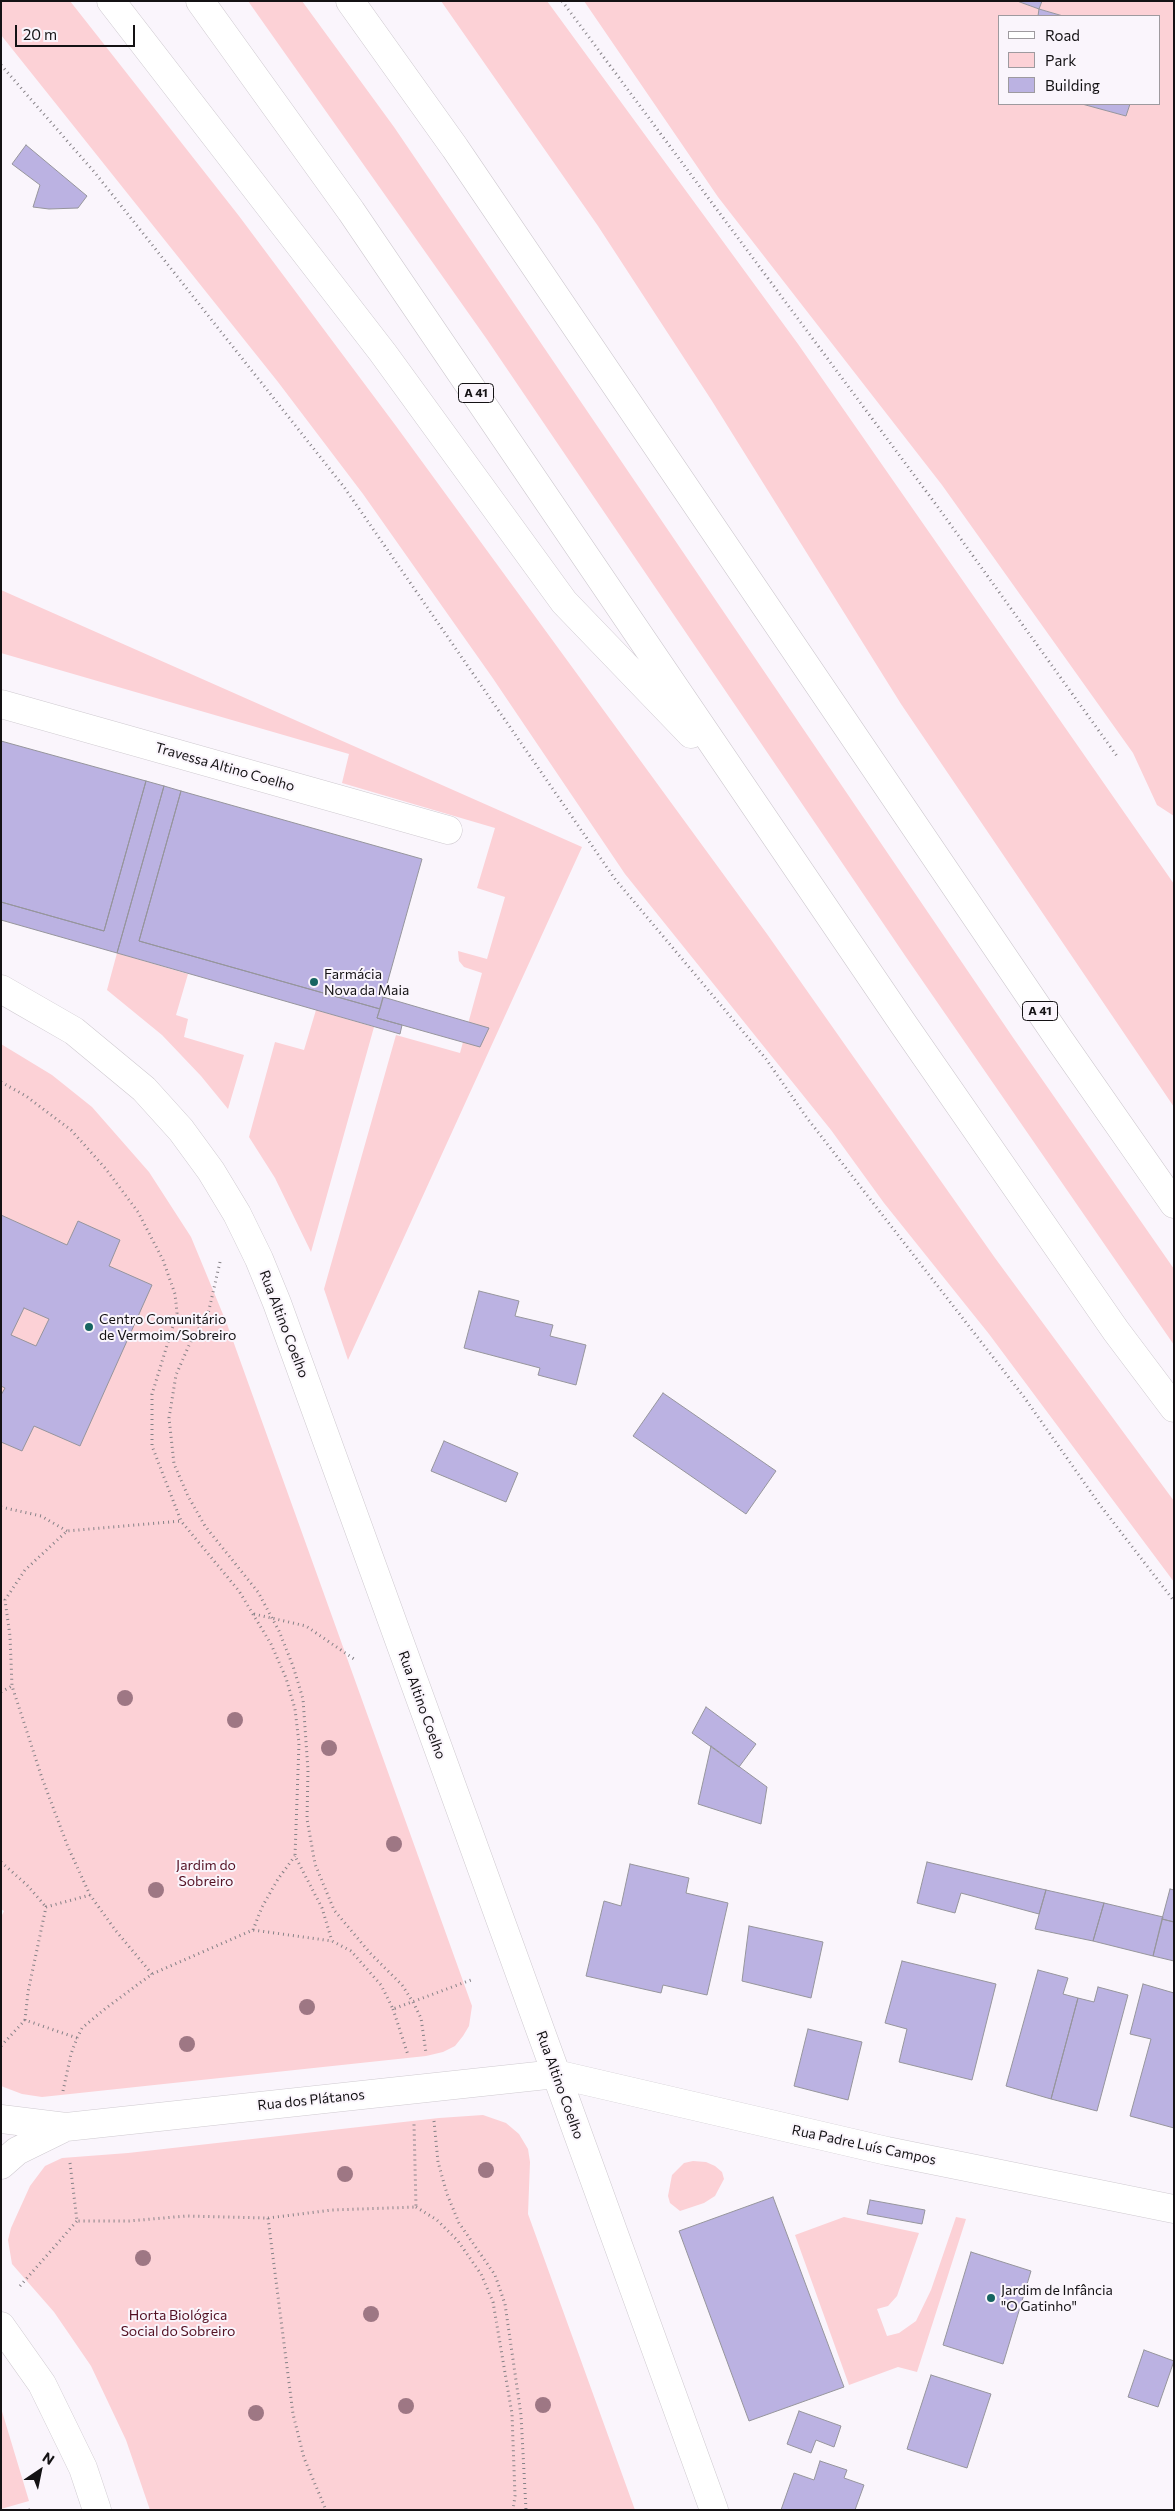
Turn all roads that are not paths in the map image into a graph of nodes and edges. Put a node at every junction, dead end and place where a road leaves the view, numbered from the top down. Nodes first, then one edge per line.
1 (111, 1) edge
2 (200, 1) edge
3 (350, 1) edge
4 (1, 704) edge
5 (745, 790) junction
6 (448, 830) dead end
7 (1, 989) edge
8 (1174, 1204) edge
9 (1174, 1408) edge
10 (556, 2074) junction
11 (1, 2119) edge
12 (66, 2127) junction
13 (1, 2166) edge
14 (1174, 2209) edge
15 (1, 2326) edge
16 (96, 2510) edge
17 (714, 2510) edge

1 - 5 main road
2 - 5 main road, A 41
3 - 8 main road, A 41
4 - 6 main road, Travessa Altino Coelho
5 - 9 main road, A 41
7 - 10 main road, Rua Altino Coelho
10 - 12 main road, Rua dos Plátanos
10 - 14 main road, Rua Padre Luís Campos
10 - 17 main road, Rua Altino Coelho
11 - 12 main road, Rua dos Plátanos
12 - 13 main road, Rua dos Plátanos
15 - 16 main road

